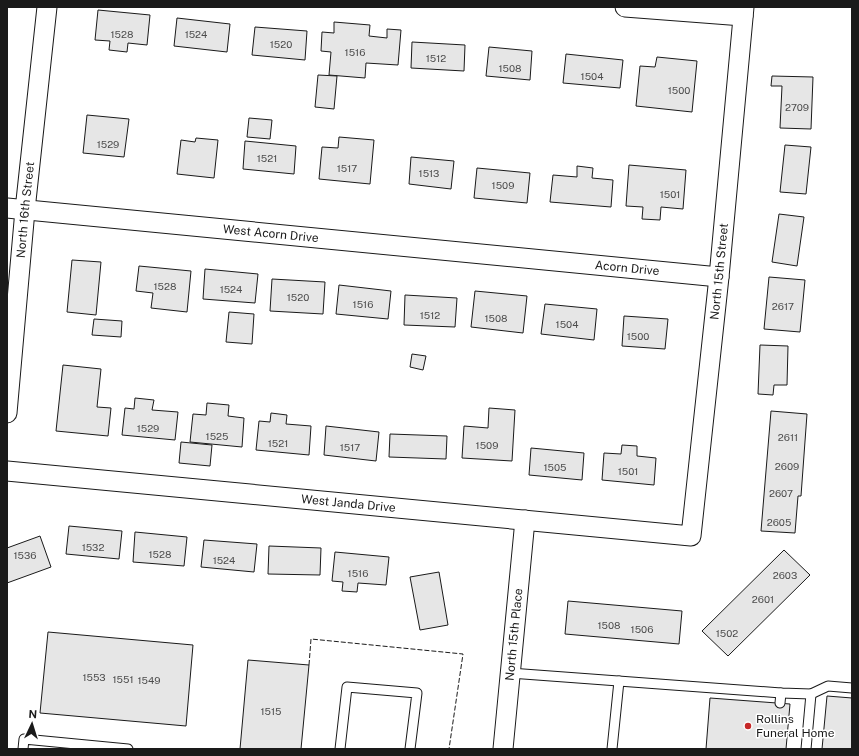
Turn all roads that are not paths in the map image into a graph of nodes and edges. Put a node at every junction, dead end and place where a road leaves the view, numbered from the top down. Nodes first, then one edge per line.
1 (47, 7) edge
2 (625, 7) edge
3 (744, 12) edge
4 (16, 209) edge
5 (535, 258) joint
6 (719, 277) junction
7 (7, 413) edge
8 (7, 471) edge
9 (525, 520) junction
10 (691, 536) joint
11 (510, 673) junction
12 (619, 681) junction
13 (852, 688) edge
14 (781, 693) junction
15 (811, 694) junction
16 (780, 703) dead end
17 (23, 749) edge
18 (128, 749) edge
19 (340, 749) edge
20 (410, 749) edge
21 (503, 749) edge
22 (612, 749) edge
23 (806, 749) edge

1 - 4 street, North 16th Street
2 - 3 street
3 - 6 street, North 15th Street
4 - 5 street, West Acorn Drive
4 - 7 street, North 16th Street
5 - 6 street, Acorn Drive
6 - 10 street, North 15th Street
8 - 9 street, West Janda Drive
9 - 10 street, West Janda Drive
9 - 11 street, North 15th Place
11 - 12 lane
11 - 21 street, North 15th Place
12 - 14 lane
12 - 22 lane
13 - 15 lane
14 - 15 lane
14 - 16 lane
15 - 23 lane
17 - 18 lane
19 - 20 lane

